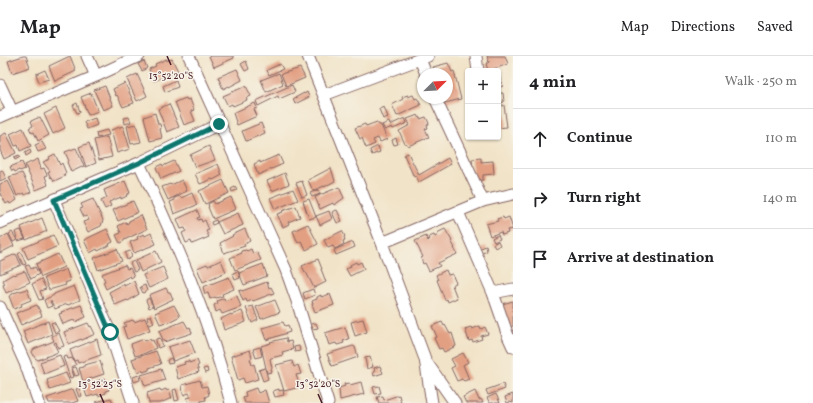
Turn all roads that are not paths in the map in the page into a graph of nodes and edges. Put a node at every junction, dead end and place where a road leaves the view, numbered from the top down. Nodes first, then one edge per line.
1 (87, 56) edge
2 (140, 56) edge
3 (189, 56) edge
4 (308, 56) edge
5 (476, 56) edge
6 (424, 57) edge
7 (425, 68) edge
8 (478, 68) edge
9 (96, 76) junction
10 (0, 85) edge
11 (324, 95) junction
12 (439, 104) edge
13 (12, 112) junction
14 (0, 117) edge
15 (219, 124) junction
16 (139, 163) junction
17 (513, 194) edge
18 (54, 200) junction
19 (483, 202) junction
20 (458, 212) junction
21 (0, 223) edge
22 (382, 242) junction
23 (513, 289) edge
24 (493, 293) junction
25 (0, 307) edge
26 (513, 347) edge
27 (425, 359) junction
28 (39, 403) edge
29 (133, 403) edge
30 (231, 403) edge
31 (328, 403) edge
32 (432, 403) edge
33 (455, 403) edge

1 - 9 street
2 - 9 street
3 - 15 street
4 - 11 street
5 - 8 street
6 - 7 street
6 - 11 street
9 - 13 street
10 - 13 street
11 - 22 street
12 - 19 street
13 - 14 street
15 - 16 street
15 - 31 street
16 - 18 street
16 - 30 street
17 - 19 street
18 - 21 street
18 - 29 street
19 - 20 street
20 - 22 street
20 - 24 street
22 - 27 street
23 - 24 street
24 - 26 street
25 - 28 street
27 - 32 street
27 - 33 street

